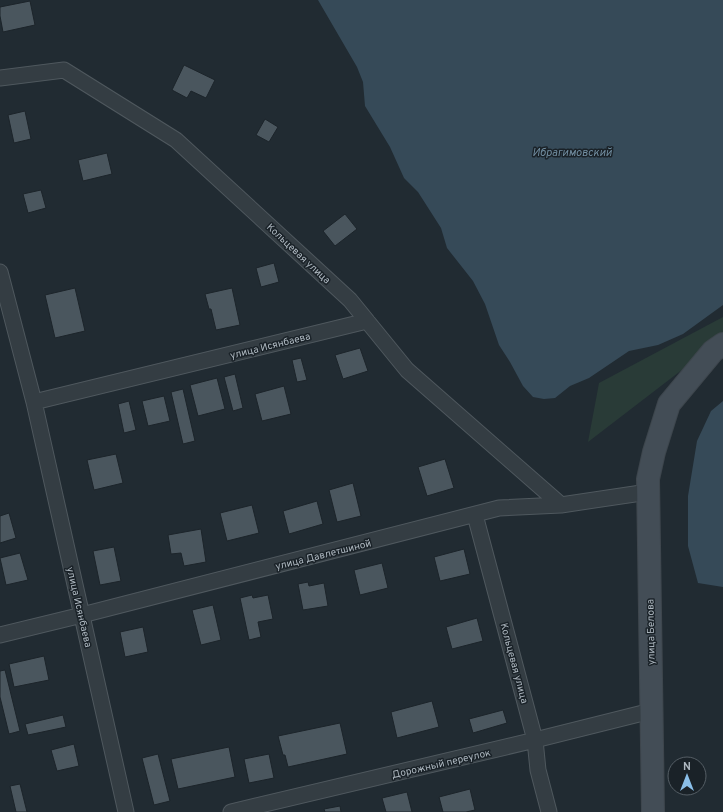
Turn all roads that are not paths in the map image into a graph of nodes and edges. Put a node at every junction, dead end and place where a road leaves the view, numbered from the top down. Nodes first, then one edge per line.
1 (0, 78) edge
2 (0, 272) edge
3 (367, 321) junction
4 (723, 344) edge
5 (34, 402) junction
6 (648, 492) junction
7 (561, 505) junction
8 (475, 515) junction
9 (82, 616) junction
10 (0, 635) edge
11 (651, 711) junction
12 (536, 740) junction
13 (126, 812) edge
14 (231, 812) edge
15 (549, 812) edge
16 (653, 812) edge

1 - 3 street, Кольцевая улица
2 - 5 street, улица Исянбаева
3 - 5 street, улица Исянбаева
3 - 7 street, Кольцевая улица
4 - 6 main road, улица Белова
5 - 9 street, улица Исянбаева
6 - 7 street, улица Давлетшиной
6 - 11 main road, улица Белова
7 - 8 street, улица Давлетшиной
8 - 9 street, улица Давлетшиной
8 - 12 street, Кольцевая улица
9 - 10 street, улица Давлетшиной
9 - 13 street, улица Исянбаева
11 - 12 street, Дорожный переулок
11 - 16 main road, улица Белова
12 - 14 street, Дорожный переулок
12 - 15 street, Кольцевая улица

